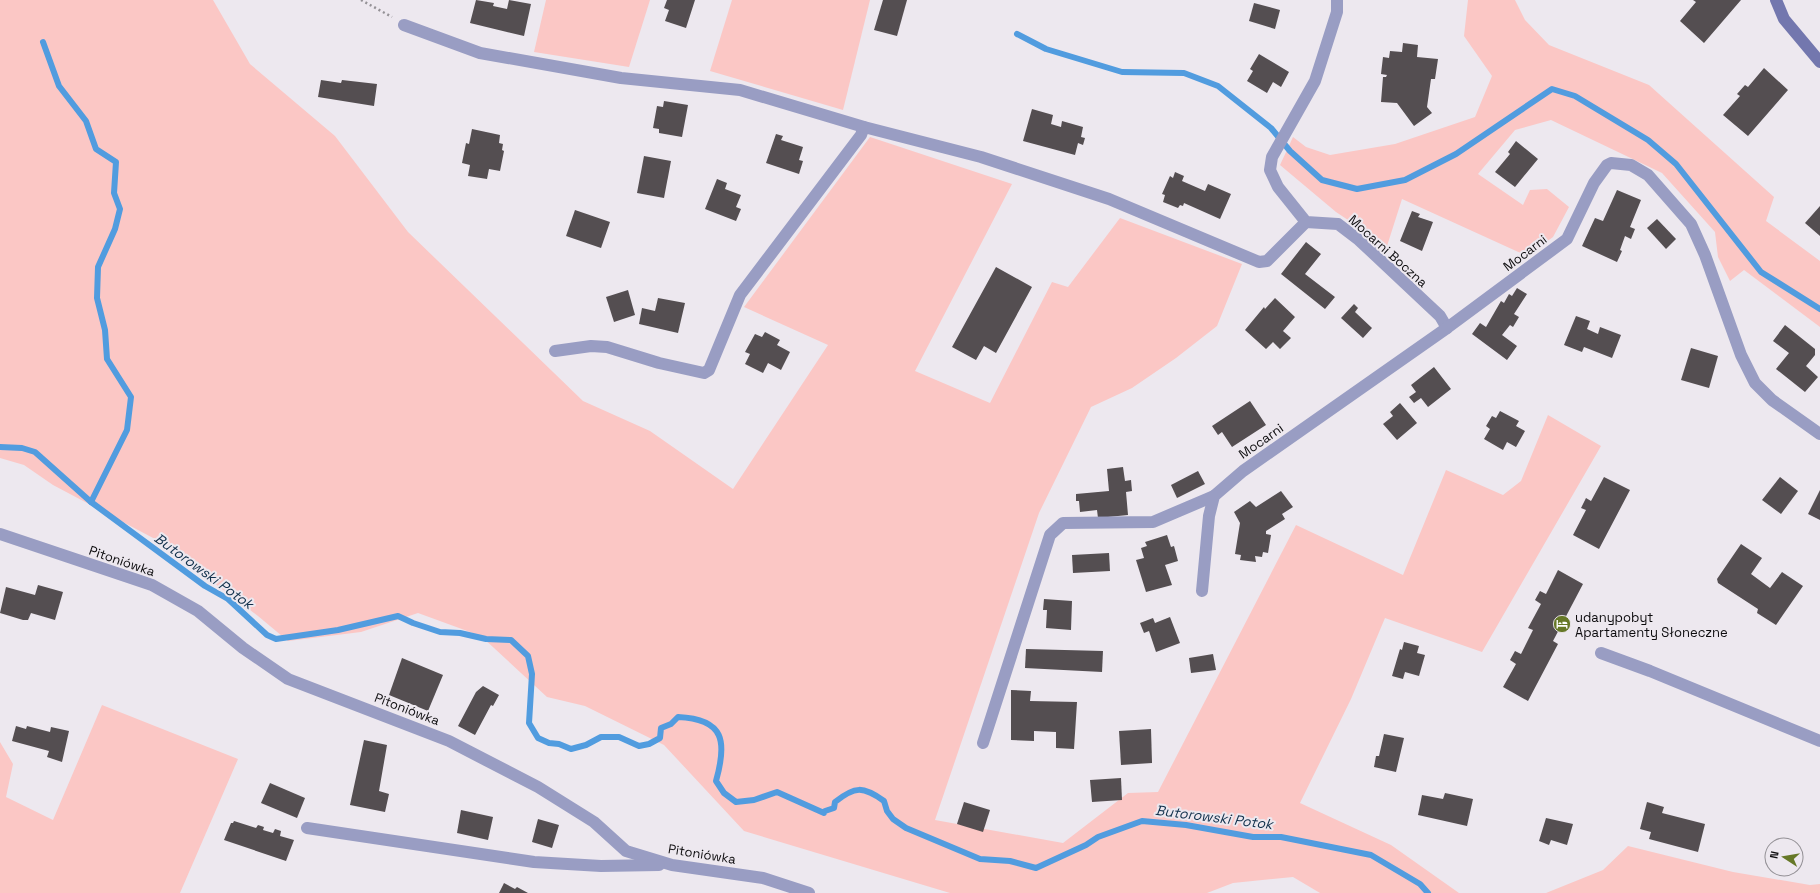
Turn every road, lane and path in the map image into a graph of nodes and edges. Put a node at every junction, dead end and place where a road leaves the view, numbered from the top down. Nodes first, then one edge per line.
1 (361, 0) edge
2 (1337, 0) edge
3 (1776, 0) edge
4 (404, 25) joint
5 (1820, 62) edge
6 (864, 127) junction
7 (1306, 222) junction
8 (1447, 328) junction
9 (555, 351) dead end
10 (1820, 434) edge
11 (1214, 496) junction
12 (0, 534) edge
13 (1202, 591) dead end
14 (1601, 653) dead end
15 (1820, 741) edge
16 (983, 743) dead end
17 (307, 828) dead end
18 (672, 865) junction
19 (809, 893) edge

1 - 4 path
2 - 7 street
3 - 5 street
4 - 6 street
6 - 7 street
6 - 9 street
7 - 8 street, Mocarni Boczna
8 - 10 street, Mocarni
8 - 11 street, Mocarni
11 - 13 street
11 - 16 street, Mocarni
12 - 18 street, Pitoniówka
14 - 15 street
17 - 18 street
18 - 19 street, Pitoniówka

